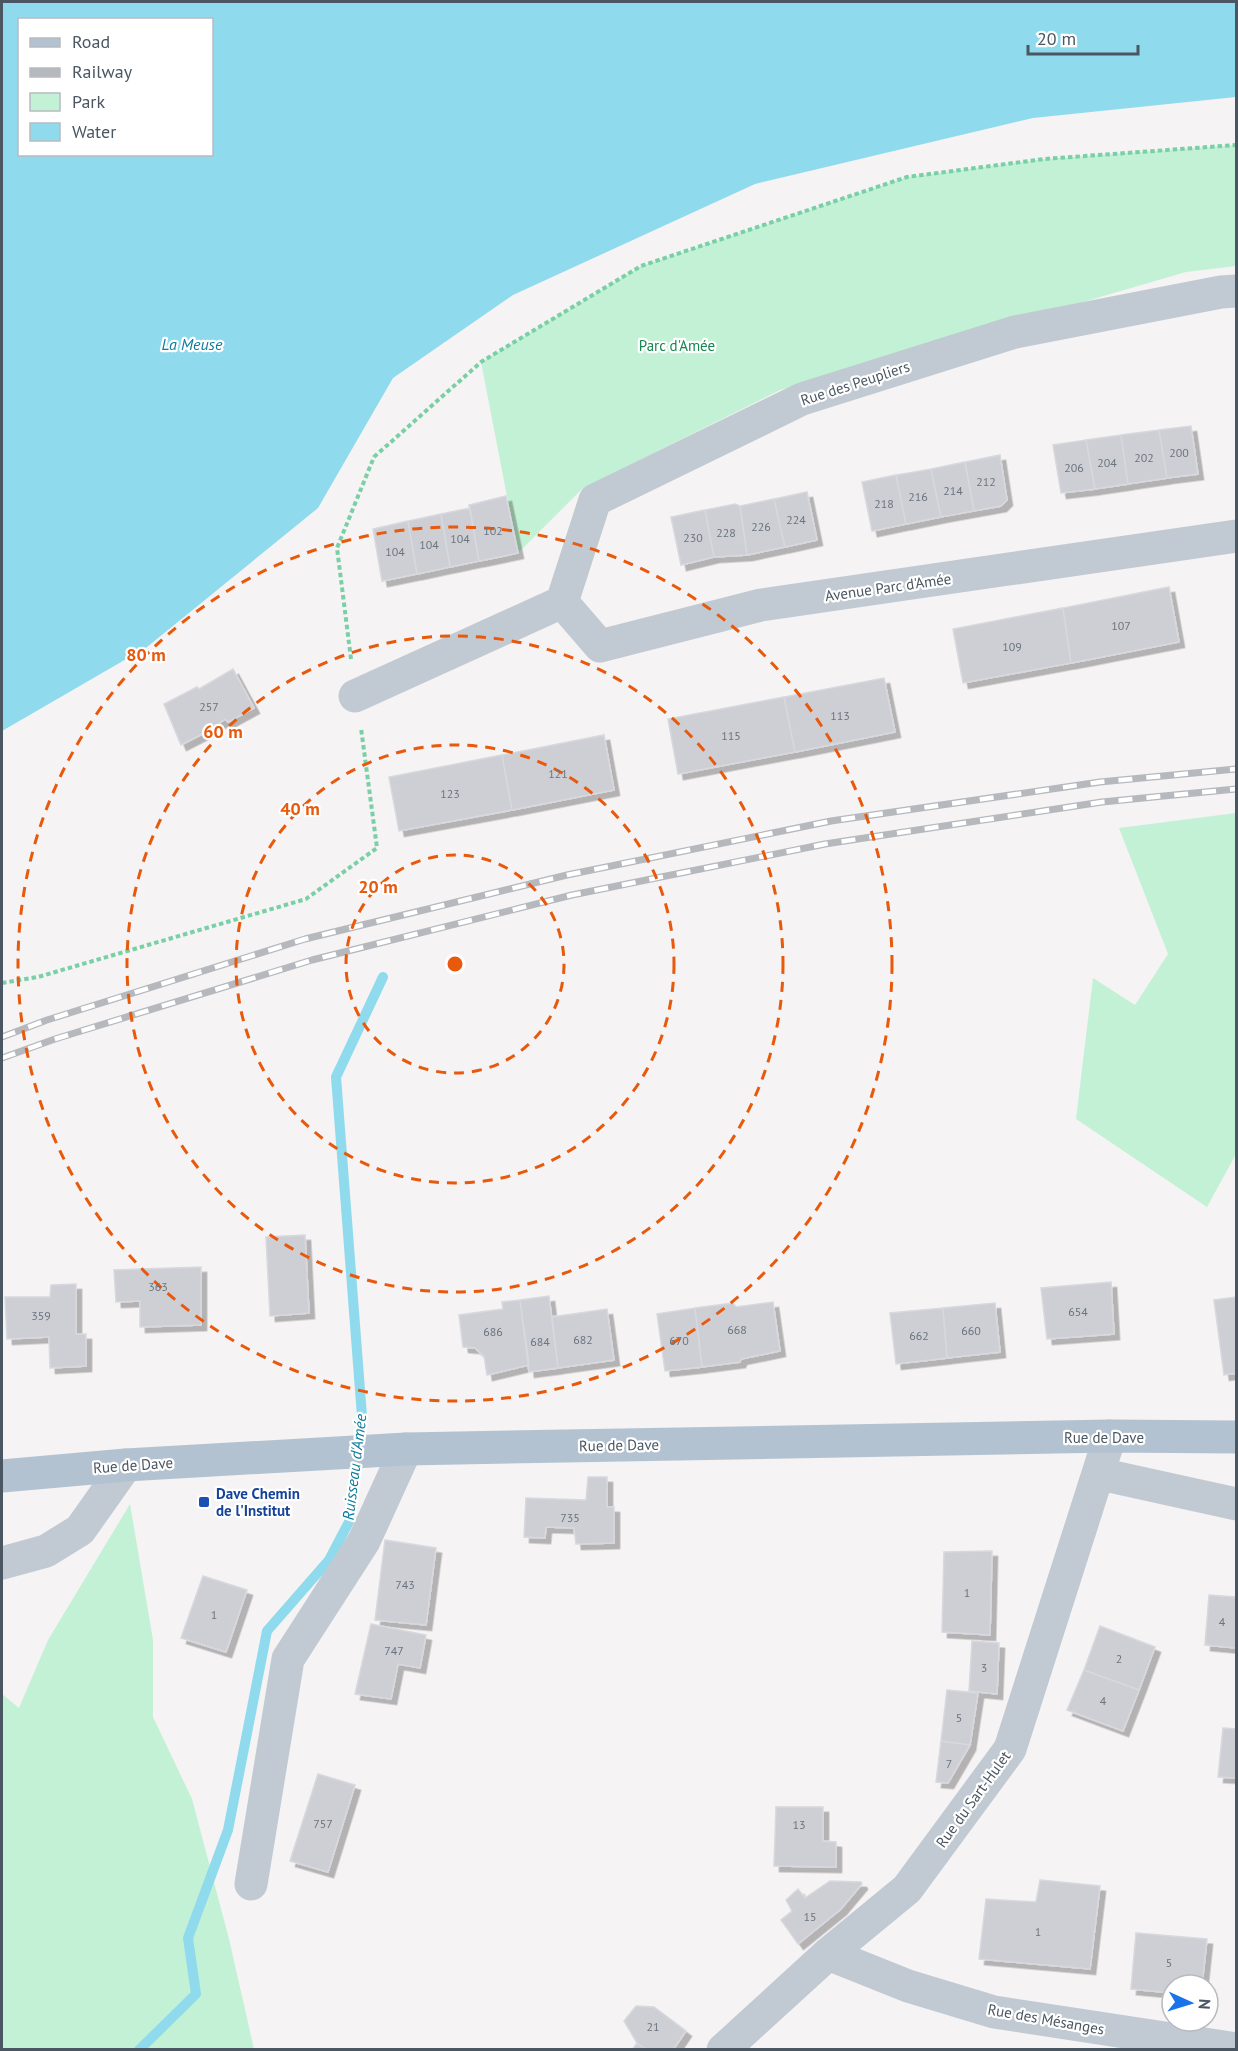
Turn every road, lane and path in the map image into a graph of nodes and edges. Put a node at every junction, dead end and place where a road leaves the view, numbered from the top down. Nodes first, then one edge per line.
1 (1236, 145) edge
2 (1236, 291) edge
3 (1236, 536) edge
4 (562, 602) junction
5 (355, 696) junction
6 (2, 983) edge
7 (1110, 1436) junction
8 (1236, 1437) edge
9 (406, 1449) junction
10 (126, 1465) junction
11 (1100, 1474) junction
12 (2, 1476) edge
13 (1236, 1504) edge
14 (2, 1563) edge
15 (251, 1884) dead end
16 (828, 1954) junction
17 (723, 2049) edge
18 (1236, 2049) edge

1 - 5 path
2 - 4 street, Rue des Peupliers
3 - 4 street, Avenue Parc d'Amée
4 - 5 street
5 - 6 path
7 - 8 main road, Rue de Dave
7 - 9 main road, Rue de Dave
7 - 11 street, Rue du Sart-Hulet
9 - 10 main road, Rue de Dave
9 - 15 street
10 - 12 main road, Rue de Dave
10 - 14 street
11 - 13 street
11 - 16 street, Rue du Sart-Hulet
16 - 17 street, Rue du Sart-Hulet
16 - 18 street, Rue des Mésanges

